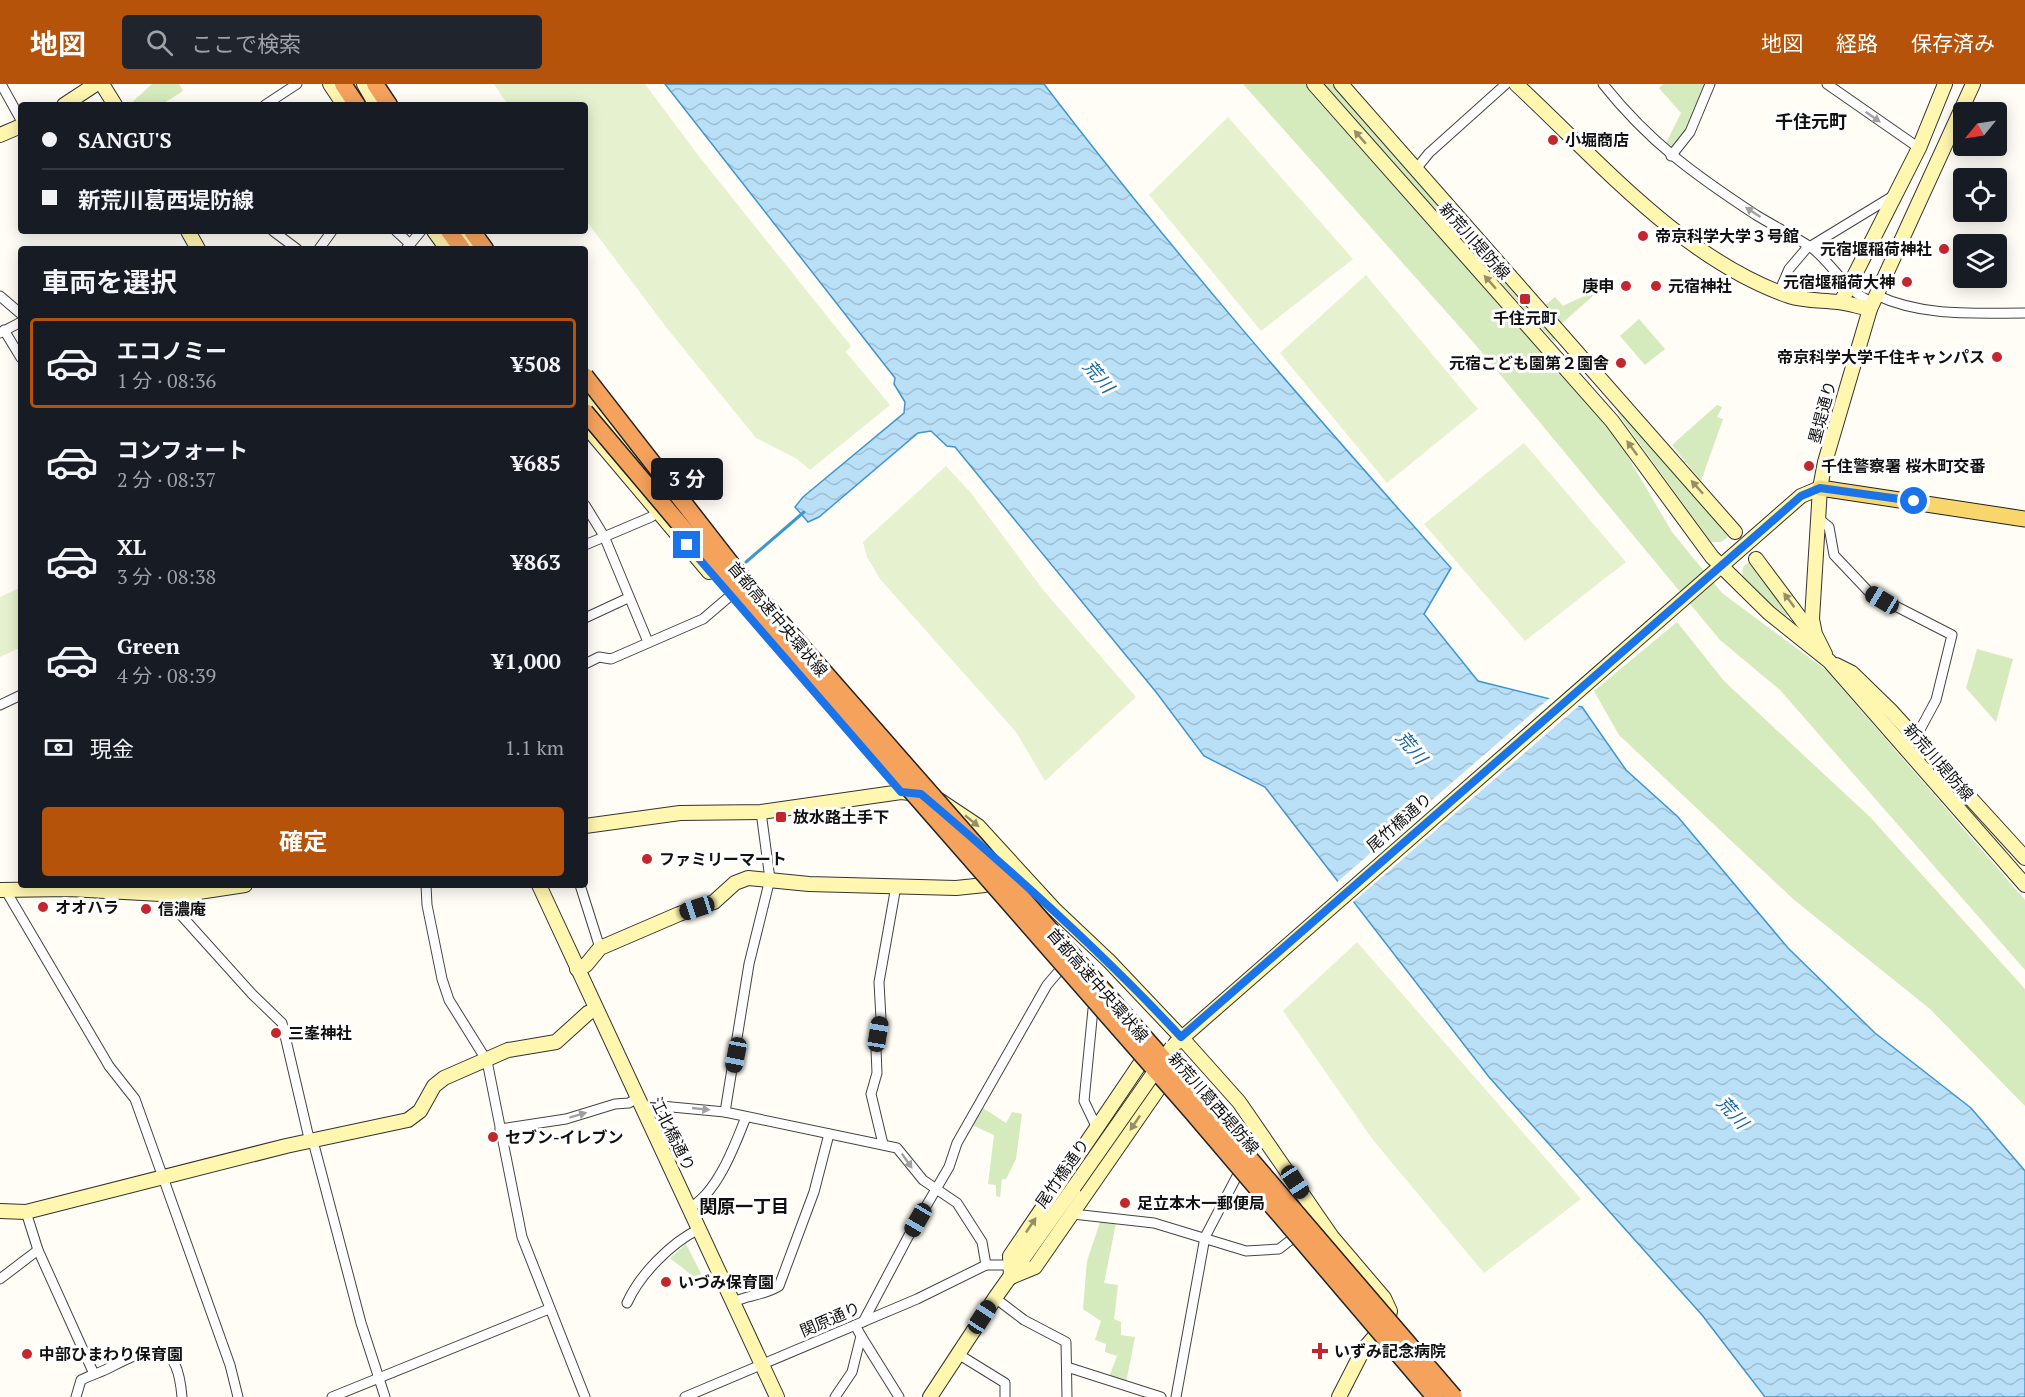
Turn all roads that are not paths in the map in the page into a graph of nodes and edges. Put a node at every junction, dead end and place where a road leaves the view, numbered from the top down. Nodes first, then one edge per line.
1 (1, 84) edge
2 (96, 84) edge
3 (102, 84) edge
4 (297, 84) edge
5 (330, 84) edge
6 (343, 84) edge
7 (354, 84) edge
8 (364, 84) edge
9 (375, 84) edge
10 (387, 84) edge
11 (1314, 84) edge
12 (1341, 84) edge
13 (1506, 84) edge
14 (1516, 84) edge
15 (1603, 84) edge
16 (1710, 84) edge
17 (1827, 84) edge
18 (1945, 84) edge
19 (1973, 84) edge
20 (69, 102) edge
21 (113, 102) edge
22 (270, 102) edge
23 (342, 102) edge
24 (355, 102) edge
25 (365, 102) edge
26 (374, 102) edge
27 (386, 102) edge
28 (398, 102) edge
29 (18, 115) edge
30 (18, 127) edge
31 (0, 135) edge
32 (1918, 148) junction
33 (1671, 156) junction
34 (1416, 169) junction
35 (1895, 194) junction
36 (277, 234) edge
37 (419, 234) edge
38 (293, 246) edge
39 (409, 246) edge
40 (1810, 247) junction
41 (1848, 286) junction
42 (1779, 292) junction
43 (0, 296) edge
44 (1840, 302) junction
45 (1873, 302) junction
46 (18, 311) edge
47 (2025, 313) edge
48 (18, 324) edge
49 (2, 332) edge
50 (1560, 332) junction
51 (18, 354) edge
52 (588, 380) edge
53 (588, 397) edge
54 (588, 416) edge
55 (1612, 421) junction
56 (588, 429) edge
57 (1820, 488) junction
58 (588, 510) edge
59 (658, 511) junction
60 (1818, 518) junction
61 (2025, 519) edge
62 (1735, 532) dead end
63 (604, 536) junction
64 (588, 544) edge
65 (1756, 559) dead end
66 (1720, 566) junction
67 (730, 596) junction
68 (628, 598) junction
69 (588, 617) edge
70 (648, 642) junction
71 (1818, 643) junction
72 (1829, 661) junction
73 (588, 662) edge
74 (18, 696) edge
75 (0, 705) edge
76 (1916, 737) junction
77 (901, 792) junction
78 (921, 794) junction
79 (760, 812) junction
80 (588, 826) edge
81 (2025, 858) edge
82 (770, 879) junction
83 (985, 885) junction
84 (2025, 885) edge
85 (897, 886) junction
86 (125, 888) edge
87 (228, 888) edge
88 (426, 888) edge
89 (540, 888) edge
90 (581, 888) edge
91 (3, 890) edge
92 (162, 894) junction
93 (600, 948) junction
94 (577, 969) junction
95 (1059, 971) junction
96 (596, 1009) junction
97 (1093, 1009) junction
98 (1176, 1042) junction
99 (1144, 1058) junction
100 (487, 1060) junction
101 (1164, 1081) junction
102 (637, 1098) junction
103 (725, 1112) junction
104 (645, 1114) junction
105 (746, 1117) junction
106 (1097, 1128) junction
107 (500, 1130) junction
108 (829, 1134) junction
109 (311, 1140) junction
110 (883, 1144) junction
111 (1237, 1176) junction
112 (163, 1177) junction
113 (937, 1187) junction
114 (689, 1208) junction
115 (0, 1211) edge
116 (26, 1212) junction
117 (1074, 1214) junction
118 (699, 1229) junction
119 (1205, 1237) junction
120 (1292, 1239) junction
121 (38, 1250) junction
122 (986, 1265) junction
123 (1014, 1269) junction
124 (0, 1279) edge
125 (995, 1298) junction
126 (734, 1302) junction
127 (627, 1303) dead end
128 (549, 1309) junction
129 (859, 1324) junction
130 (1379, 1330) junction
131 (861, 1336) junction
132 (958, 1354) junction
133 (762, 1365) junction
134 (1067, 1367) junction
135 (94, 1374) junction
136 (380, 1378) junction
137 (691, 1396) edge
138 (76, 1397) edge
139 (182, 1397) edge
140 (238, 1397) edge
141 (332, 1397) edge
142 (385, 1397) edge
143 (585, 1397) edge
144 (777, 1397) edge
145 (835, 1397) edge
146 (899, 1397) edge
147 (930, 1397) edge
148 (1005, 1397) edge
149 (1067, 1397) edge
150 (1161, 1397) edge
151 (1176, 1397) edge
152 (1339, 1397) edge
153 (1427, 1397) edge
154 (1435, 1397) edge
155 (1445, 1397) edge
156 (1454, 1397) edge

1 - 29 street
2 - 20 main road
3 - 21 main road
4 - 22 street
5 - 23 main road
6 - 24 highway
7 - 25 highway
8 - 26 main road
9 - 27 highway
10 - 28 highway
55 -> 11 main road, 新荒川堤防線
12 - 34 main road, 新荒川堤防線
13 - 34 street
14 - 42 main road
15 - 33 street
16 - 33 street
17 -> 32 street
18 - 32 main road
19 - 45 main road, 墨堤通り
30 - 31 main road
32 - 35 main road
40 -> 33 street
34 - 50 main road, 新荒川堤防線
35 - 40 street
35 - 41 main road
36 - 38 street
37 - 39 street
40 - 41 street
40 - 42 street
41 - 44 main road
41 - 45 street
42 - 44 main road
43 - 46 street
44 - 45 main road
45 - 47 street
45 - 57 main road, 墨堤通り
48 - 49 street
49 - 51 street
50 - 55 main road, 新荒川堤防線
62 -> 50 main road, 新荒川堤防線
52 - 156 highway, 首都高速中央環状線, bridge
53 - 78 main road, 新荒川葛西堤防線
54 - 154 highway, 首都高速中央環状線, bridge
66 -> 55 main road, 新荒川堤防線
56 - 59 main road, 新荒川葛西堤防線
57 - 60 main road, 墨堤通り
57 - 61 main road
57 - 66 main road, 尾竹橋通り
58 - 63 street
59 - 63 street
59 - 67 main road, 新荒川葛西堤防線
60 - 71 main road, 墨堤通り
60 - 76 street
63 - 64 street
63 - 68 street
71 -> 65 main road
66 - 72 main road, 新荒川堤防線
66 - 98 main road, 尾竹橋通り
67 - 70 street
67 - 77 main road, 新荒川葛西堤防線
68 - 69 street
68 - 70 street
70 - 73 street
71 - 72 main road, 墨堤通り
72 - 76 main road, 新荒川堤防線
72 - 84 main road, 新荒川堤防線
74 - 75 street
76 - 81 main road, 新荒川堤防線
77 - 78 main road
77 - 79 main road
77 - 83 main road, 新荒川葛西堤防線
78 - 98 main road
78 - 99 main road, 新荒川葛西堤防線
79 - 80 main road
79 - 82 street
82 - 85 main road
82 - 93 main road
82 - 103 street
83 - 85 main road
83 - 95 main road, 新荒川葛西堤防線
85 - 110 street
86 - 91 main road
86 - 92 main road
87 - 92 main road
88 - 100 street
89 - 94 main road, 江北橋通り
90 - 93 street
91 - 112 street
92 - 109 street
93 - 94 main road
94 - 96 main road, 江北橋通り
95 - 97 main road, 新荒川葛西堤防線
95 - 113 street
96 - 100 main road
96 - 102 main road, 江北橋通り
97 - 99 main road, 新荒川葛西堤防線
97 - 106 street
98 - 123 main road, 尾竹橋通り, bridge
98 - 130 main road
99 - 101 main road, 新荒川葛西堤防線
99 - 106 main road
100 - 107 street
100 - 109 main road
101 - 111 main road, 新荒川葛西堤防線
101 -> 117 main road
101 - 130 main road, 新荒川葛西堤防線
102 - 104 main road, 江北橋通り
107 -> 102 street
104 -> 103 street
103 - 105 street
104 - 114 main road, 江北橋通り
105 - 108 street
105 - 114 street
123 -> 106 main road
107 - 128 street
108 - 110 street
108 - 126 street
109 - 112 main road
109 - 136 street
110 -> 113 street
111 - 119 street
111 - 120 main road, 新荒川葛西堤防線
112 - 116 main road
112 - 140 street
113 - 122 street
113 - 129 street
114 - 118 main road, 江北橋通り
115 - 116 main road
116 - 121 street
117 - 119 street
117 - 123 main road
118 - 126 main road, 江北橋通り
118 - 127 street
119 - 120 street
119 - 151 street
120 - 130 main road, 新荒川葛西堤防線
121 - 124 street
121 - 135 street
122 - 123 street
122 - 129 street, 関原通り
123 - 125 main road, 尾竹橋通り
125 - 132 main road, 尾竹橋通り
125 - 134 street
126 - 133 main road, 江北橋通り
128 - 136 street
128 - 143 street
129 - 131 street
129 - 133 street, 関原通り
130 - 152 main road
130 - 153 main road, 新荒川葛西堤防線
130 - 155 main road, 新荒川葛西堤防線
131 - 145 street
131 - 146 street
132 - 147 main road, 尾竹橋通り
132 - 148 street
133 - 137 street, 関原通り
133 - 144 main road, 江北橋通り
134 - 149 street
134 - 150 street
135 - 138 street
135 - 139 street
136 - 141 street
136 - 142 street

